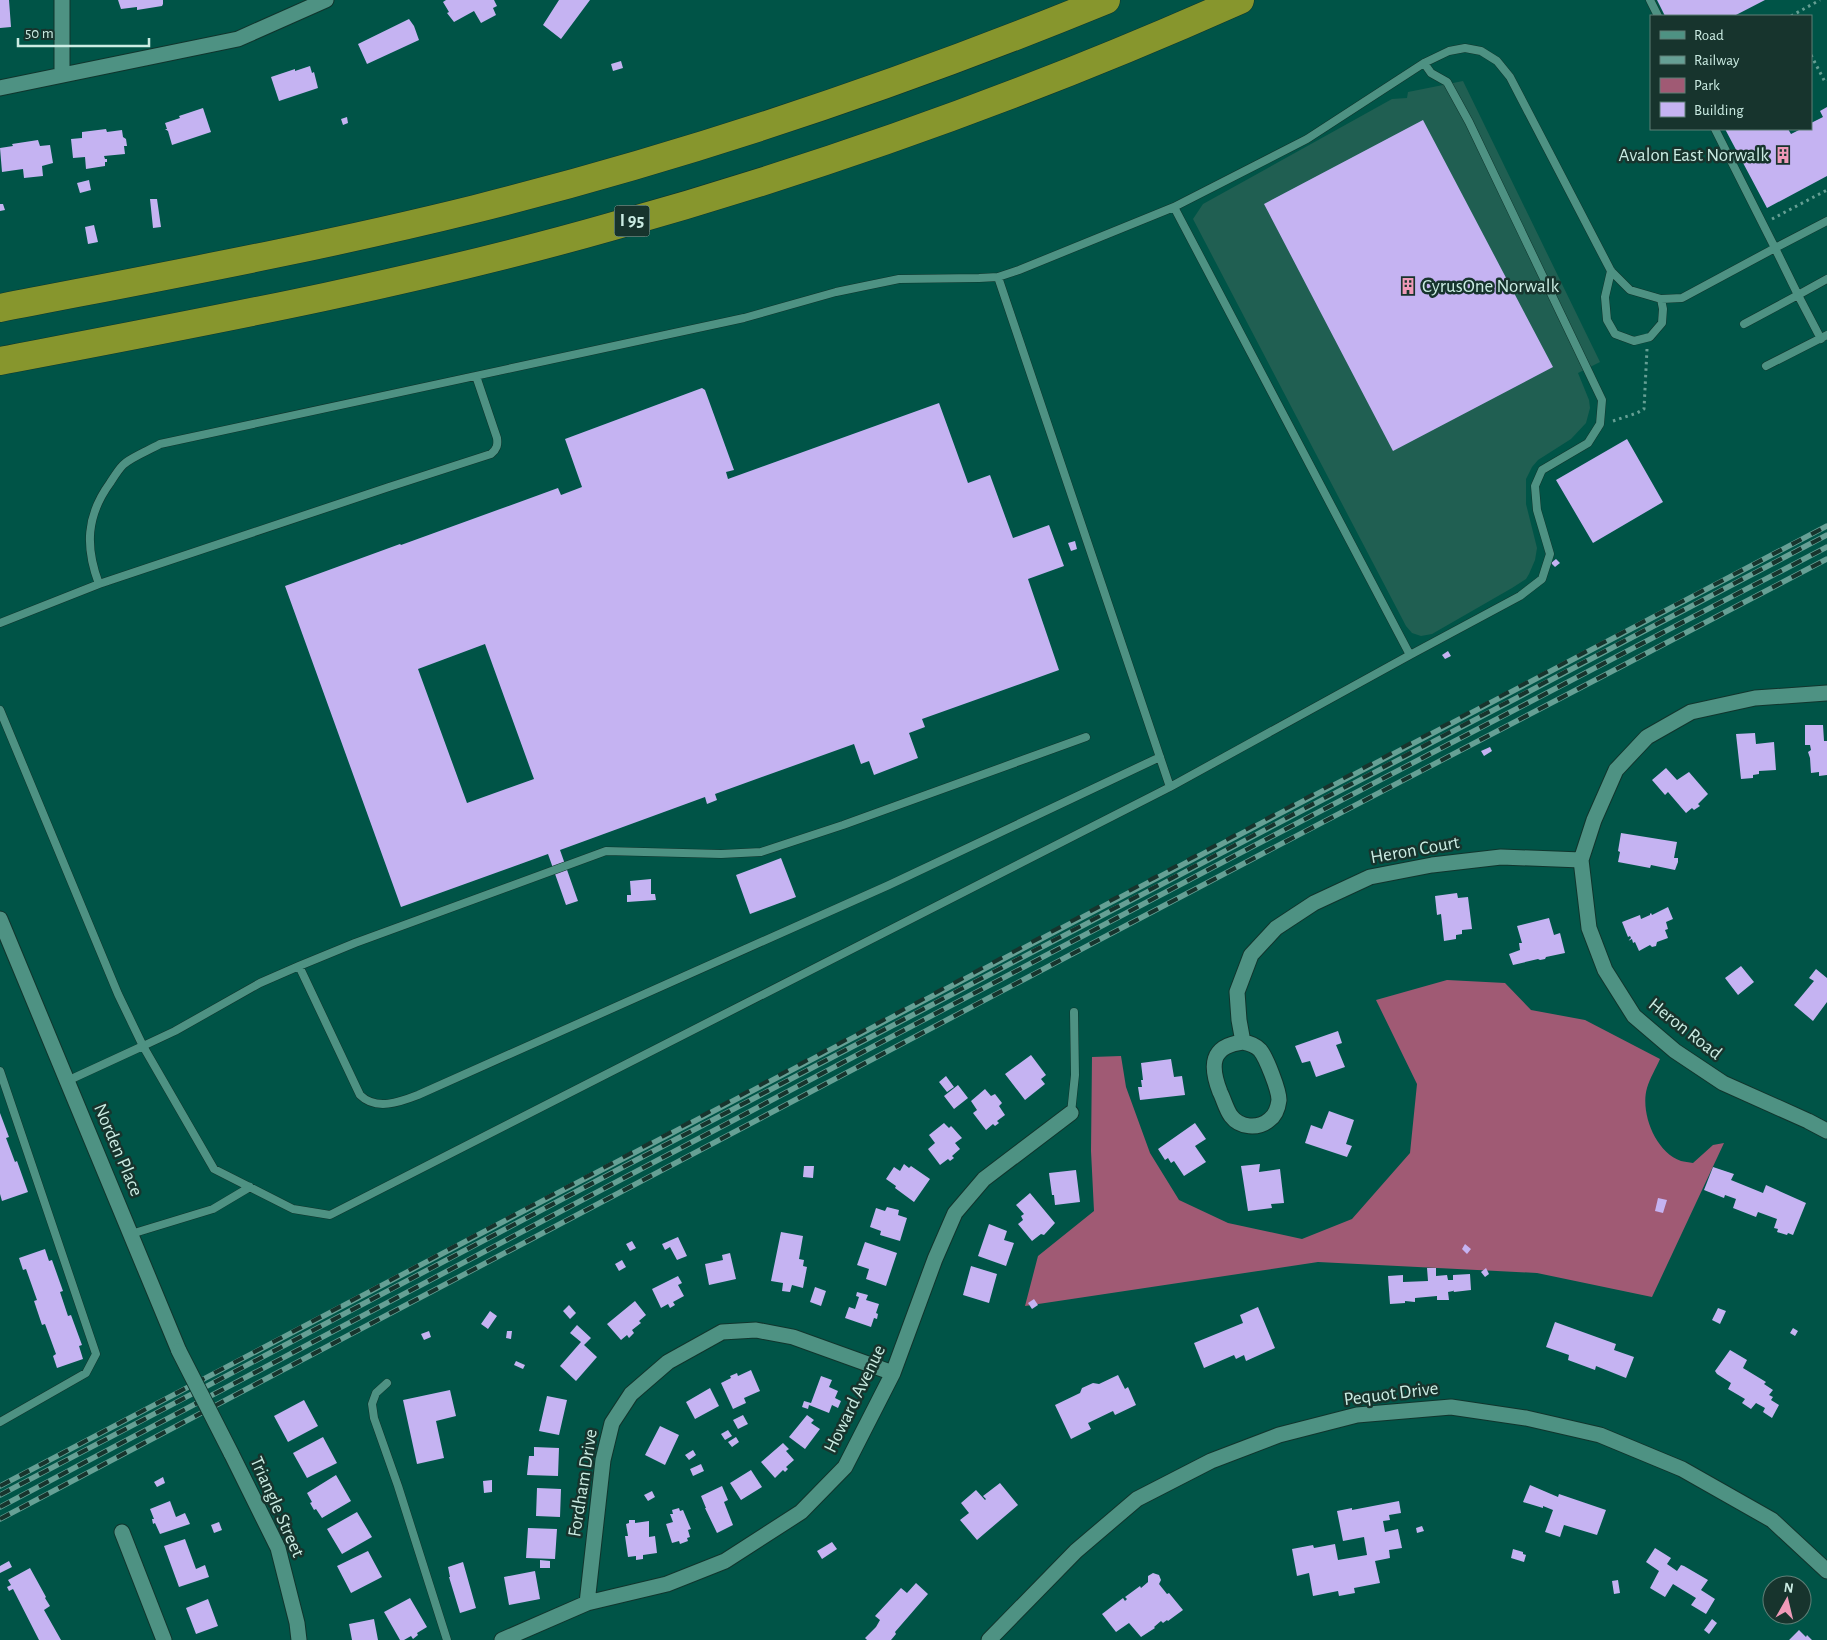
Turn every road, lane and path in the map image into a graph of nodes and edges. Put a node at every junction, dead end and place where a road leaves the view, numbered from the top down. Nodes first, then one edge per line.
1 (62, 0) edge
2 (326, 0) edge
3 (1106, 0) edge
4 (1240, 0) edge
5 (1650, 0) edge
6 (1820, 0) edge
7 (1658, 15) edge
8 (1793, 15) edge
9 (1812, 57) edge
10 (1424, 63) junction
11 (62, 75) junction
12 (1827, 81) edge
13 (0, 88) edge
14 (1715, 130) edge
15 (1827, 190) edge
16 (1174, 207) junction
17 (1827, 221) edge
18 (1762, 224) junction
19 (1775, 248) junction
20 (1611, 271) junction
21 (998, 277) junction
22 (1827, 279) edge
23 (1798, 295) junction
24 (1660, 299) junction
25 (0, 308) edge
26 (1744, 324) dead end
27 (1650, 337) junction
28 (1824, 337) edge
29 (0, 361) edge
30 (1766, 366) dead end
31 (476, 376) junction
32 (1600, 424) junction
33 (99, 584) junction
34 (0, 623) edge
35 (1410, 654) junction
36 (1827, 693) edge
37 (0, 710) edge
38 (1086, 737) dead end
39 (1160, 757) junction
40 (1170, 787) junction
41 (1581, 860) junction
42 (2, 929) edge
43 (299, 966) junction
44 (1074, 1012) dead end
45 (1243, 1042) junction
46 (143, 1046) junction
47 (0, 1071) edge
48 (67, 1081) junction
49 (1071, 1114) joint
50 (1827, 1131) edge
51 (250, 1187) junction
52 (131, 1234) junction
53 (893, 1373) junction
54 (387, 1383) dead end
55 (203, 1395) joint
56 (0, 1422) edge
57 (122, 1532) dead end
58 (1827, 1571) edge
59 (587, 1603) junction
60 (164, 1640) edge
61 (299, 1640) edge
62 (447, 1640) edge
63 (502, 1640) edge
64 (990, 1640) edge

1 - 11 street
2 - 11 street
3 - 25 highway
4 - 29 highway, I 95
5 - 7 lane
6 - 8 path
9 - 12 path
10 - 16 lane
10 - 20 lane
10 - 32 lane
11 - 13 street
14 - 18 lane
15 - 18 path
16 - 21 lane
16 - 35 lane
17 - 19 lane
18 - 19 lane
19 - 23 lane
19 - 24 lane
20 - 24 lane
20 - 27 lane
21 - 31 lane
21 - 39 lane
22 - 23 lane
23 - 26 lane
23 - 28 lane
24 - 27 lane
27 - 32 path
28 - 30 lane
31 - 33 lane
31 - 33 lane
32 - 35 lane
33 - 34 lane
35 - 40 lane
36 - 41 street, Heron Road
37 - 46 lane
38 - 43 lane
39 - 40 lane
39 - 43 lane
40 - 51 lane
41 - 45 street, Heron Court
41 - 50 street, Heron Road
42 - 48 street, Norden Place
43 - 46 lane
44 - 49 lane
45 - 45 street
46 - 48 lane
46 - 51 lane
47 - 56 lane
48 - 52 street, Norden Place
49 - 53 street, Howard Avenue
51 - 52 lane
52 - 55 street, Norden Place, bridge
53 - 59 street, Howard Avenue
53 - 59 street, Fordham Drive
54 - 62 lane
55 - 61 street, Triangle Street, bridge
57 - 60 street
58 - 64 street, Pequot Drive
59 - 63 street, Howard Avenue

